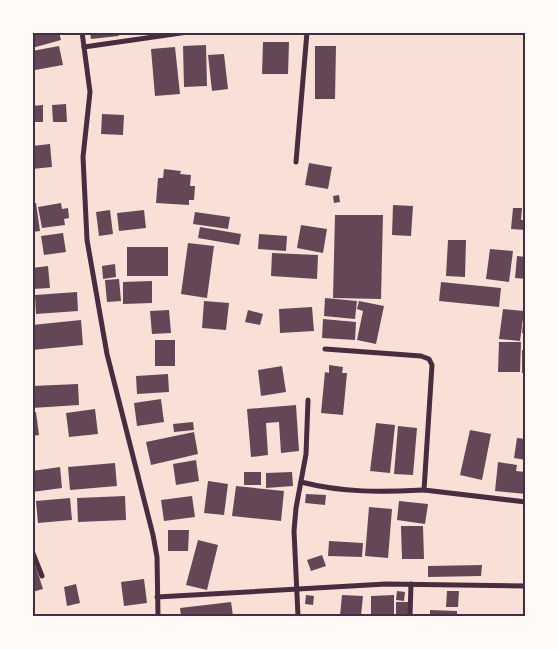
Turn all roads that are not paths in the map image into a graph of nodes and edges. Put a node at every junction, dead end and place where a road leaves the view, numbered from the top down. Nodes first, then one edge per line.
1 (82, 32) edge
2 (188, 32) edge
3 (307, 32) edge
4 (84, 47) junction
5 (296, 162) dead end
6 (326, 349) dead end
7 (308, 400) dead end
8 (301, 482) junction
9 (424, 490) junction
10 (526, 502) edge
11 (32, 552) edge
12 (42, 576) dead end
13 (411, 584) junction
14 (526, 586) edge
15 (297, 588) junction
16 (157, 597) junction
17 (158, 616) edge
18 (298, 616) edge
19 (410, 616) edge

1 - 4 street
2 - 4 street
3 - 5 street
4 - 16 street
6 - 9 street
7 - 8 street
8 - 9 street
8 - 15 street
9 - 10 street
11 - 12 street
13 - 14 street
13 - 15 street
13 - 19 street
15 - 16 street
15 - 18 street
16 - 17 street

